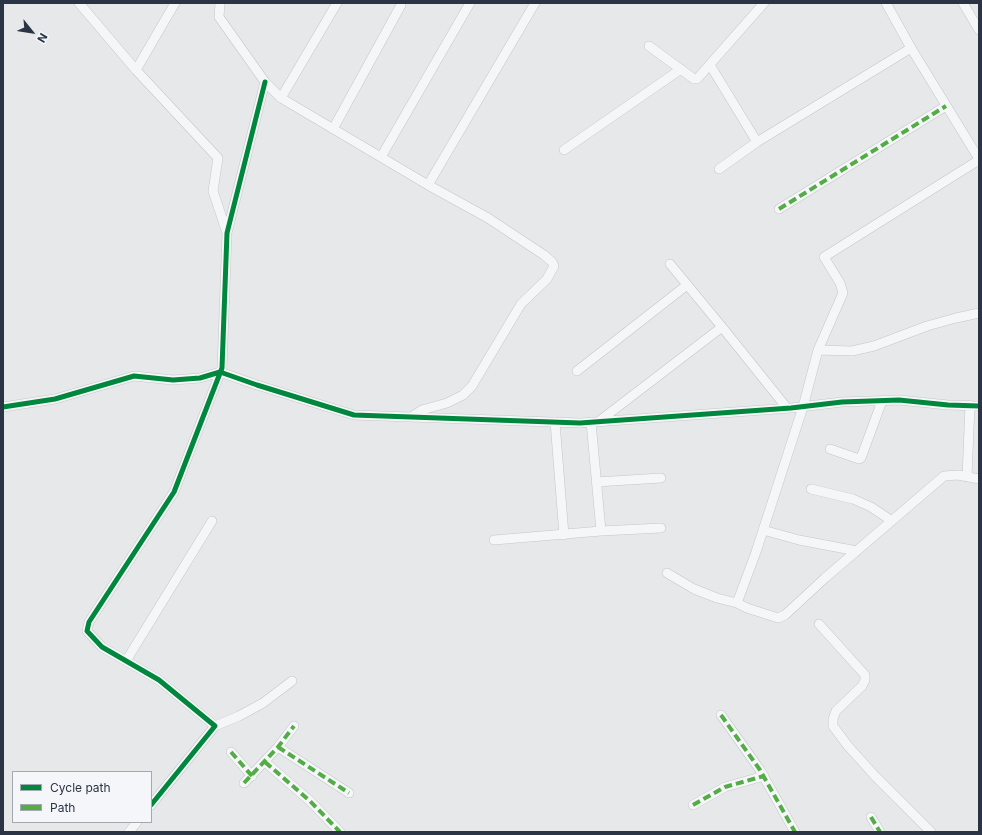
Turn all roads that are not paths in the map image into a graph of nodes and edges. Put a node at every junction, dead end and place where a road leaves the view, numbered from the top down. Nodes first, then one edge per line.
1 (79, 3) edge
2 (175, 3) edge
3 (220, 3) edge
4 (337, 3) edge
5 (470, 3) edge
6 (535, 3) edge
7 (764, 3) edge
8 (886, 3) edge
9 (963, 3) edge
10 (401, 5) dead end
11 (979, 30) edge
12 (649, 46) dead end
13 (911, 48) junction
14 (710, 65) junction
15 (681, 69) junction
16 (136, 70) junction
17 (265, 82) junction
18 (281, 98) junction
19 (946, 106) junction
20 (333, 128) junction
21 (757, 142) junction
22 (564, 150) dead end
23 (381, 157) junction
24 (979, 160) edge
25 (720, 169) dead end
26 (428, 184) junction
27 (779, 208) dead end
28 (227, 233) junction
29 (670, 264) dead end
30 (687, 285) junction
31 (979, 313) edge
32 (722, 327) junction
33 (818, 350) junction
34 (577, 371) dead end
35 (220, 372) junction
36 (882, 401) junction
37 (975, 406) edge
38 (3, 407) edge
39 (803, 407) junction
40 (787, 408) junction
41 (411, 417) junction
42 (555, 422) junction
43 (594, 422) junction
44 (830, 449) dead end
45 (967, 477) junction
46 (661, 478) dead end
47 (979, 479) edge
48 (596, 482) junction
49 (811, 488) dead end
50 (212, 521) dead end
51 (892, 521) junction
52 (661, 528) dead end
53 (763, 530) junction
54 (601, 531) junction
55 (564, 535) junction
56 (494, 540) dead end
57 (857, 552) junction
58 (667, 573) dead end
59 (737, 603) junction
60 (819, 624) dead end
61 (126, 661) junction
62 (292, 681) dead end
63 (721, 715) dead end
64 (215, 726) junction
65 (294, 726) dead end
66 (278, 747) junction
67 (230, 752) dead end
68 (265, 762) junction
69 (252, 776) junction
70 (764, 776) junction
71 (244, 784) dead end
72 (349, 793) dead end
73 (152, 804) edge
74 (694, 805) dead end
75 (871, 817) dead end
76 (136, 823) edge
77 (129, 832) edge
78 (340, 832) edge
79 (795, 832) edge
80 (880, 832) edge
81 (931, 832) edge

1 - 16 street
2 - 16 street
3 - 17 street
4 - 18 street
5 - 23 street
6 - 26 street
7 - 14 street
8 - 13 street
9 - 11 street
10 - 20 street
12 - 15 street
13 - 19 street
13 - 21 street
14 - 15 street
14 - 21 street
15 - 22 street
16 - 28 street
17 - 18 street
17 - 28 street
18 - 20 street
19 - 24 street
19 - 27 street
20 - 23 street
21 - 25 street
23 - 26 street
24 - 33 street
26 - 41 street
28 - 35 street
29 - 30 street
30 - 32 street
30 - 34 street
31 - 33 street
32 - 40 street
32 - 43 street
33 - 39 street
35 - 38 street
35 - 41 street
35 - 61 street
36 - 37 street
36 - 39 street
36 - 44 street
37 - 45 street
39 - 40 street
39 - 53 street
40 - 43 street
41 - 42 street
42 - 43 street
42 - 55 street
43 - 48 street
45 - 47 street
45 - 51 street
46 - 48 street
48 - 54 street
49 - 51 street
50 - 61 street
51 - 57 street
52 - 54 street
53 - 57 street
53 - 59 street
54 - 55 street
55 - 56 street
57 - 59 street
58 - 59 street
60 - 81 street
61 - 64 street
62 - 64 street
63 - 70 street
64 - 73 street
65 - 66 street
66 - 68 street
66 - 72 street
67 - 69 street
68 - 69 street
68 - 78 street
69 - 71 street
70 - 74 street
70 - 79 street
75 - 80 street
76 - 77 street

